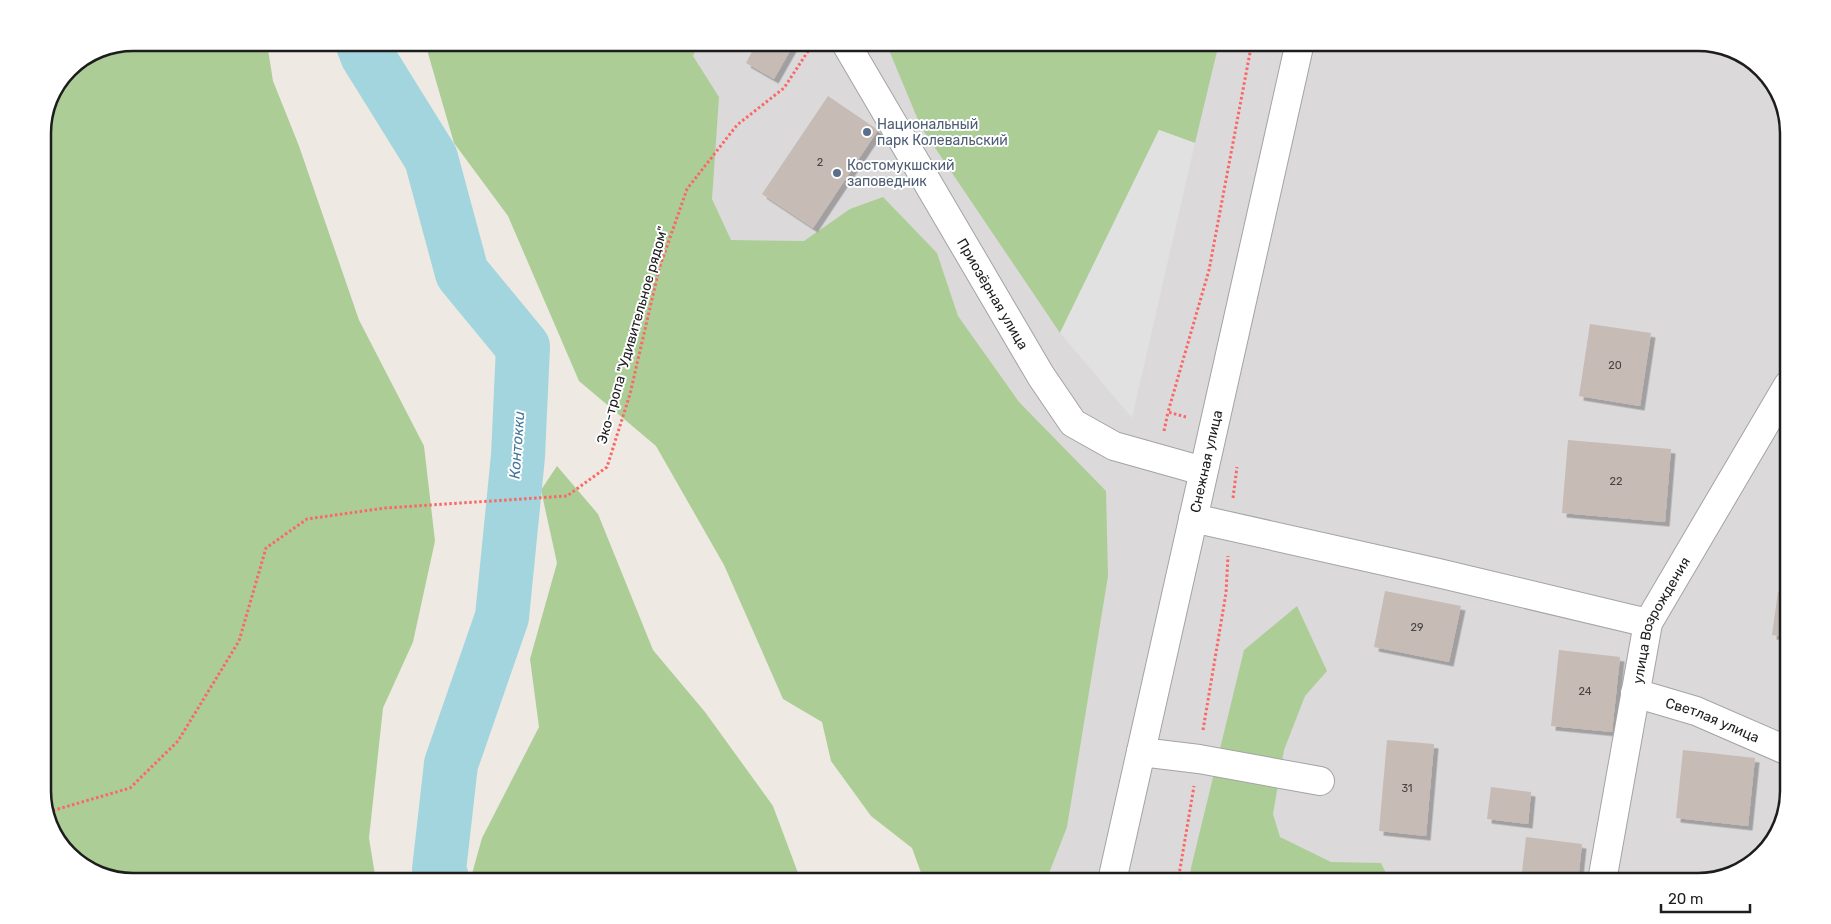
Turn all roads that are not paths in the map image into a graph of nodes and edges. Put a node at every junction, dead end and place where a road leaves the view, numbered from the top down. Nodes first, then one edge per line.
1 (850, 51) edge
2 (1298, 51) edge
3 (1780, 399) edge
4 (1203, 471) junction
5 (1193, 518) junction
6 (1648, 623) junction
7 (1635, 693) junction
8 (1780, 748) edge
9 (1141, 752) junction
10 (1320, 781) dead end
11 (1114, 873) edge
12 (1604, 873) edge

1 - 4 street, Приозёрная улица
2 - 4 street, Снежная улица
3 - 6 street, улица Возрождения
4 - 5 street, Снежная улица
5 - 6 street
5 - 9 street, Снежная улица
6 - 7 street, улица Возрождения
7 - 8 street, Светлая улица
7 - 12 street, улица Возрождения
9 - 10 street
9 - 11 street, Снежная улица

